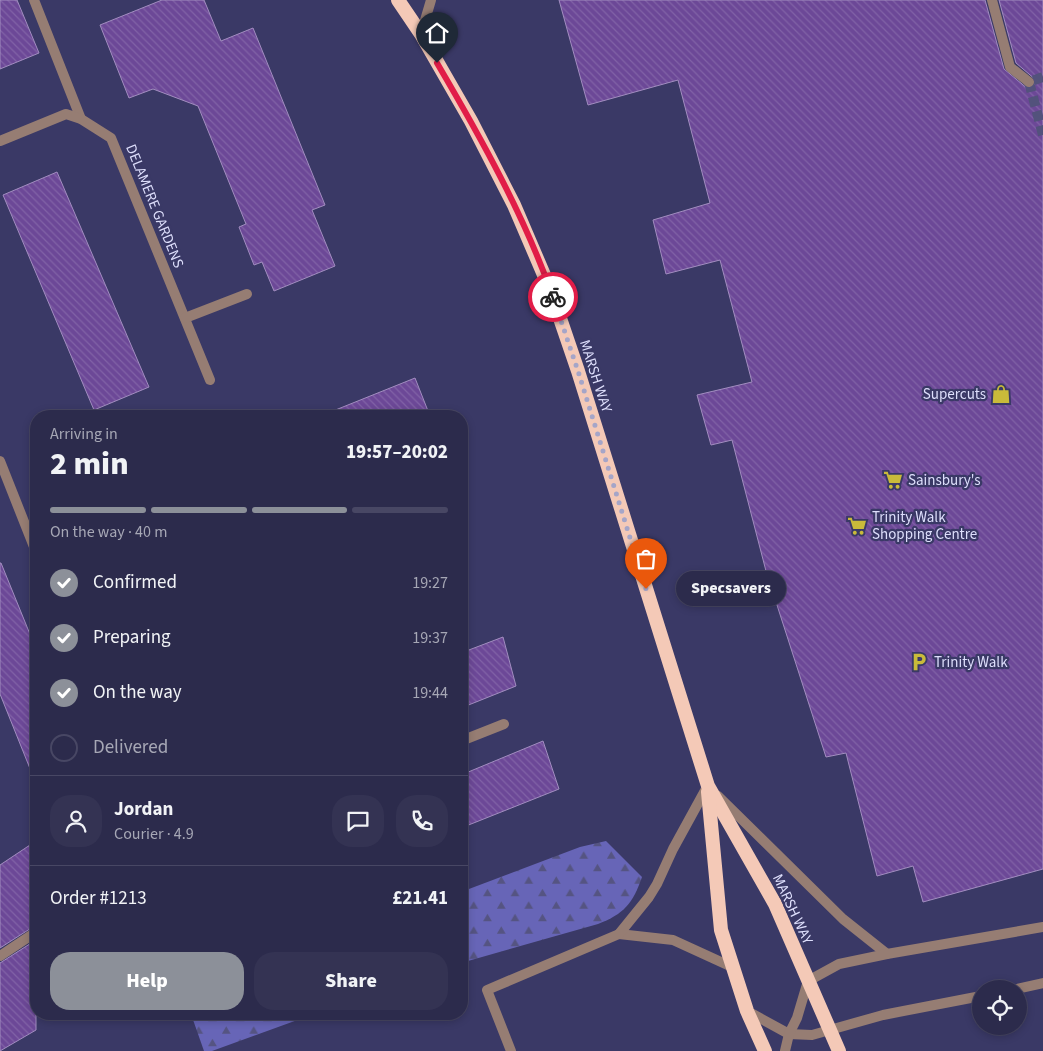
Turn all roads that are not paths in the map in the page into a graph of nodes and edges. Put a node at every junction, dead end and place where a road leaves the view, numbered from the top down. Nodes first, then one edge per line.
1 (34, 0) edge
2 (398, 0) edge
3 (431, 0) edge
4 (992, 0) edge
5 (421, 34) junction
6 (1029, 82) dead end
7 (81, 119) junction
8 (0, 141) edge
9 (247, 294) dead end
10 (185, 318) junction
11 (210, 380) dead end
12 (0, 461) edge
13 (30, 537) edge
14 (504, 724) dead end
15 (468, 738) edge
16 (708, 786) junction
17 (1043, 927) edge
18 (619, 934) junction
19 (30, 936) edge
20 (887, 954) junction
21 (0, 956) edge
22 (732, 967) junction
23 (808, 981) junction
24 (1043, 983) edge
25 (1027, 987) edge
26 (972, 998) edge
27 (747, 1011) junction
28 (830, 1030) junction
29 (789, 1034) junction
30 (512, 1051) edge
31 (765, 1051) edge
32 (785, 1051) edge
33 (838, 1051) edge

1 - 7 street
2 - 5 highway, MARSH WAY
3 - 5 street
4 - 6 street
5 - 16 highway, MARSH WAY
7 - 8 street, DELAMERE GARDENS
7 - 10 street, DELAMERE GARDENS
9 - 10 street
10 - 11 street, DELAMERE GARDENS
12 - 13 street
14 - 15 street
16 - 18 street
16 - 20 street
16 - 22 highway, MARSH WAY
16 - 23 highway, MARSH WAY
17 - 20 street
18 - 22 street
18 - 30 street
19 - 21 street
20 - 23 street
22 - 27 highway, MARSH WAY
23 - 28 highway, MARSH WAY
23 - 29 street
24 - 25 street
26 - 28 street
27 - 29 street
27 - 31 highway, MARSH WAY
28 - 29 street
28 - 33 highway, MARSH WAY
29 - 32 street

